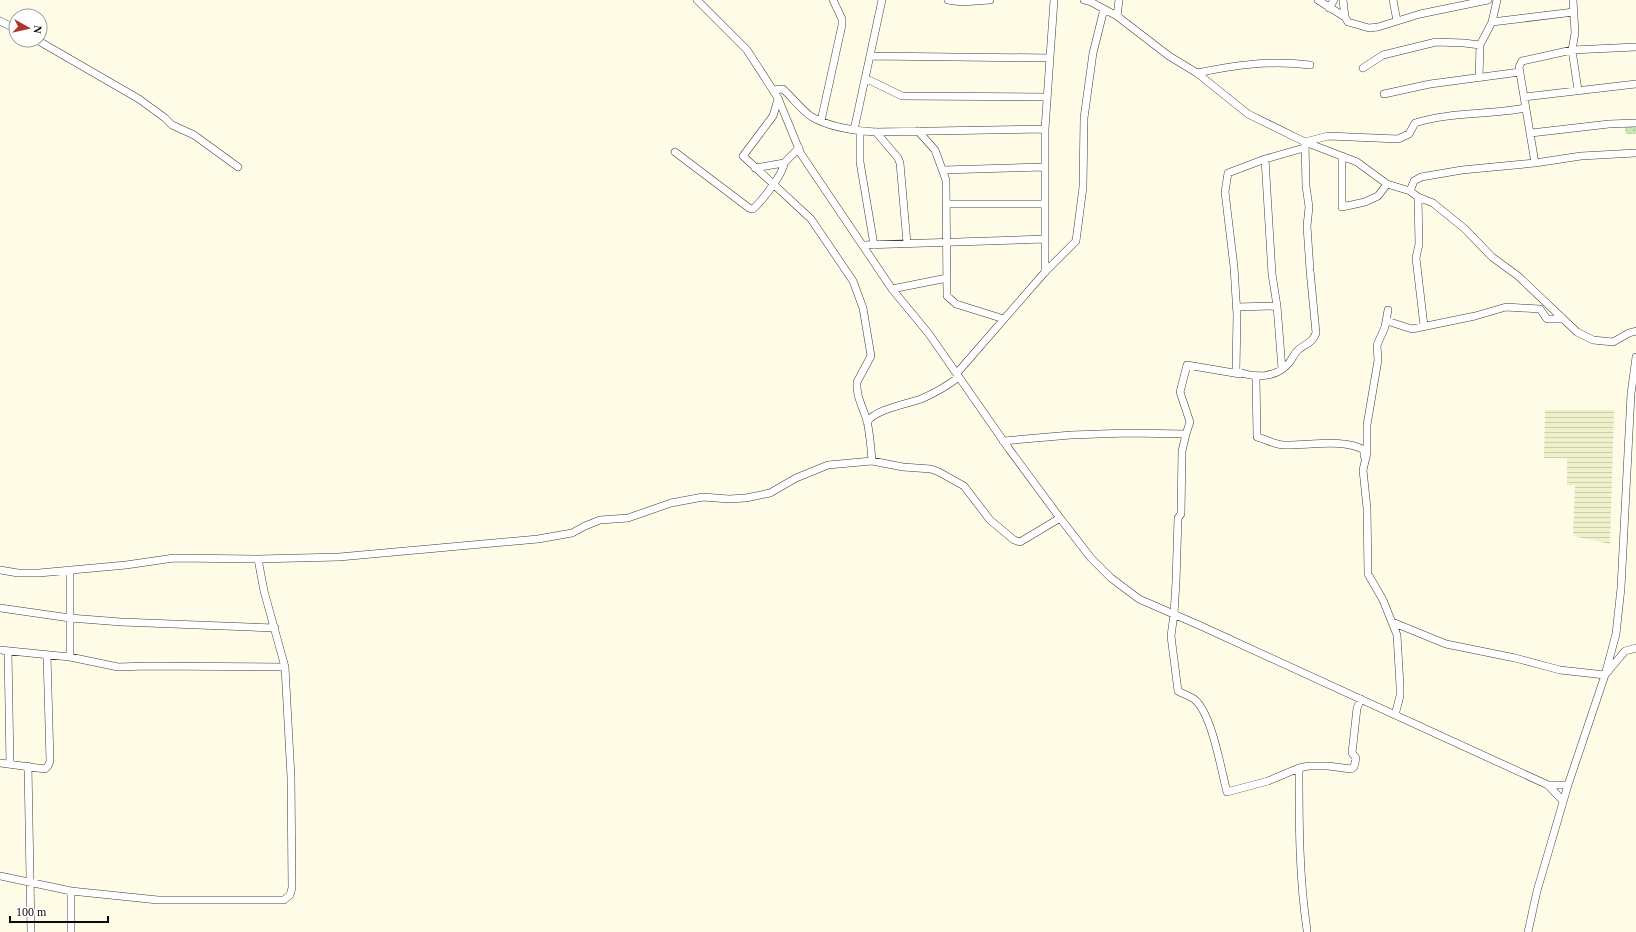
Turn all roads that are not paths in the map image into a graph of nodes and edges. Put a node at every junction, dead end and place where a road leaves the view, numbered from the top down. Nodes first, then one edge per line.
1 (696, 0) edge
2 (833, 0) edge
3 (882, 0) edge
4 (948, 0) edge
5 (990, 0) edge
6 (1054, 0) edge
7 (1084, 0) edge
8 (1119, 0) edge
9 (1318, 0) edge
10 (1334, 0) edge
11 (1343, 0) edge
12 (1393, 0) edge
13 (1488, 0) edge
14 (1497, 0) edge
15 (1573, 0) edge
16 (1461, 2) edge
17 (1329, 8) junction
18 (1104, 9) junction
19 (1574, 12) junction
20 (1117, 16) junction
21 (1345, 17) junction
22 (1397, 21) junction
23 (1492, 22) junction
24 (1480, 45) junction
25 (48, 46) edge
26 (1636, 47) edge
27 (1572, 50) junction
28 (870, 56) junction
29 (1050, 58) junction
30 (1310, 65) dead end
31 (1363, 68) dead end
32 (1197, 72) junction
33 (1520, 72) junction
34 (865, 78) junction
35 (1478, 78) junction
36 (1636, 84) edge
37 (773, 90) junction
38 (1578, 90) junction
39 (1384, 94) dead end
40 (1047, 97) junction
41 (1524, 97) junction
42 (778, 98) junction
43 (1525, 108) junction
44 (821, 121) junction
45 (1636, 123) edge
46 (1045, 129) junction
47 (857, 130) junction
48 (876, 132) junction
49 (918, 132) junction
50 (1531, 133) junction
51 (1304, 145) junction
52 (799, 148) junction
53 (675, 152) dead end
54 (1636, 153) edge
55 (1342, 156) junction
56 (1265, 159) junction
57 (1535, 162) junction
58 (784, 163) junction
59 (238, 167) dead end
60 (1045, 167) junction
61 (755, 168) junction
62 (943, 170) junction
63 (772, 184) junction
64 (1387, 184) junction
65 (1410, 191) junction
66 (1418, 197) junction
67 (946, 204) junction
68 (1045, 204) junction
69 (1045, 239) junction
70 (947, 242) junction
71 (907, 243) junction
72 (864, 245) junction
73 (874, 245) junction
74 (1045, 272) junction
75 (947, 278) junction
76 (892, 289) junction
77 (1277, 306) junction
78 (1236, 308) junction
79 (1388, 310) dead end
80 (1004, 319) junction
81 (1562, 319) junction
82 (1387, 321) junction
83 (1424, 326) junction
84 (1636, 331) edge
85 (1636, 357) edge
86 (1282, 369) junction
87 (958, 375) junction
88 (1252, 376) junction
89 (867, 422) junction
90 (1186, 434) junction
91 (1003, 441) junction
92 (872, 461) junction
93 (1363, 470) junction
94 (1060, 518) junction
95 (258, 559) junction
96 (0, 570) edge
97 (70, 570) junction
98 (0, 608) edge
99 (1174, 614) junction
100 (70, 618) junction
101 (1392, 622) junction
102 (275, 628) junction
103 (1636, 648) edge
104 (0, 650) edge
105 (8, 651) junction
106 (47, 655) junction
107 (70, 657) junction
108 (285, 667) junction
109 (1605, 675) junction
110 (1361, 700) junction
111 (1395, 715) junction
112 (0, 763) edge
113 (10, 764) junction
114 (28, 766) junction
115 (1298, 768) junction
116 (1568, 784) junction
117 (1548, 785) junction
118 (1563, 802) junction
119 (0, 876) edge
120 (31, 883) junction
121 (71, 891) junction
122 (1307, 930) dead end
123 (31, 932) edge
124 (71, 932) edge
125 (1528, 932) edge

1 - 37 street
2 - 44 street
3 - 28 street
4 - 5 street
6 - 29 street
7 - 18 street
8 - 20 street
9 - 17 street
10 - 17 street
11 - 21 street
12 - 22 street
13 - 16 street
14 - 23 street
15 - 19 street
16 - 22 street
17 - 21 street
18 - 20 street
18 - 74 street
19 - 23 street
19 - 27 street
20 - 32 street
21 - 22 street
23 - 24 street
24 - 31 street
24 - 35 street
25 - 59 street
26 - 27 street
27 - 33 street
27 - 38 street
28 - 29 street
28 - 34 street
29 - 40 street
30 - 32 street
32 - 51 street
33 - 35 street
33 - 41 street
34 - 40 street
34 - 47 street
35 - 39 street
36 - 38 street
37 - 42 street
37 - 44 street
38 - 41 street
40 - 46 street
41 - 43 street
42 - 52 street
42 - 61 street
43 - 50 street
43 - 51 street
44 - 47 street
45 - 50 street
46 - 49 street
46 - 60 street
47 - 48 street
47 - 73 street
48 - 49 street
48 - 71 street
49 - 62 street
50 - 57 street
51 - 55 street
51 - 56 street
51 - 86 street
52 - 58 street
52 - 72 street
53 - 63 street
54 - 57 street
55 - 64 street
55 - 64 street
56 - 77 street
56 - 78 street
57 - 65 street
58 - 61 street
58 - 63 street
60 - 62 street
60 - 68 street
61 - 63 street
62 - 67 street
63 - 89 street
64 - 65 street
65 - 66 street
66 - 81 street
66 - 83 street
67 - 68 street
67 - 70 street
68 - 69 street
69 - 70 street
69 - 74 street
70 - 71 street
70 - 75 street
71 - 73 street
72 - 73 street
72 - 76 street
74 - 80 street
75 - 76 street
75 - 80 street
76 - 87 street
77 - 78 street
77 - 86 street
78 - 88 street
79 - 82 street
80 - 87 street
81 - 83 street
81 - 84 street
82 - 83 street
82 - 93 street
85 - 109 street
86 - 88 street
87 - 89 street
87 - 91 street
88 - 90 street
88 - 93 street
89 - 92 street
90 - 91 street
90 - 99 street
91 - 94 street
92 - 94 street
92 - 95 street
93 - 101 street
94 - 99 street
95 - 97 street
95 - 102 street
96 - 97 street
97 - 100 street
98 - 100 street
99 - 110 street
99 - 115 street
100 - 102 street
100 - 107 street
101 - 109 street
101 - 111 street
102 - 108 street
103 - 109 street
104 - 105 street
105 - 106 street
105 - 113 street
106 - 107 street
106 - 114 street
107 - 108 street
108 - 121 street
109 - 116 street
110 - 111 street
110 - 115 street
111 - 117 street
112 - 113 street
113 - 114 street
114 - 120 street
115 - 122 street
116 - 117 street
116 - 118 street
117 - 118 street
118 - 125 street
119 - 120 street
120 - 121 street
120 - 123 street
121 - 124 street

